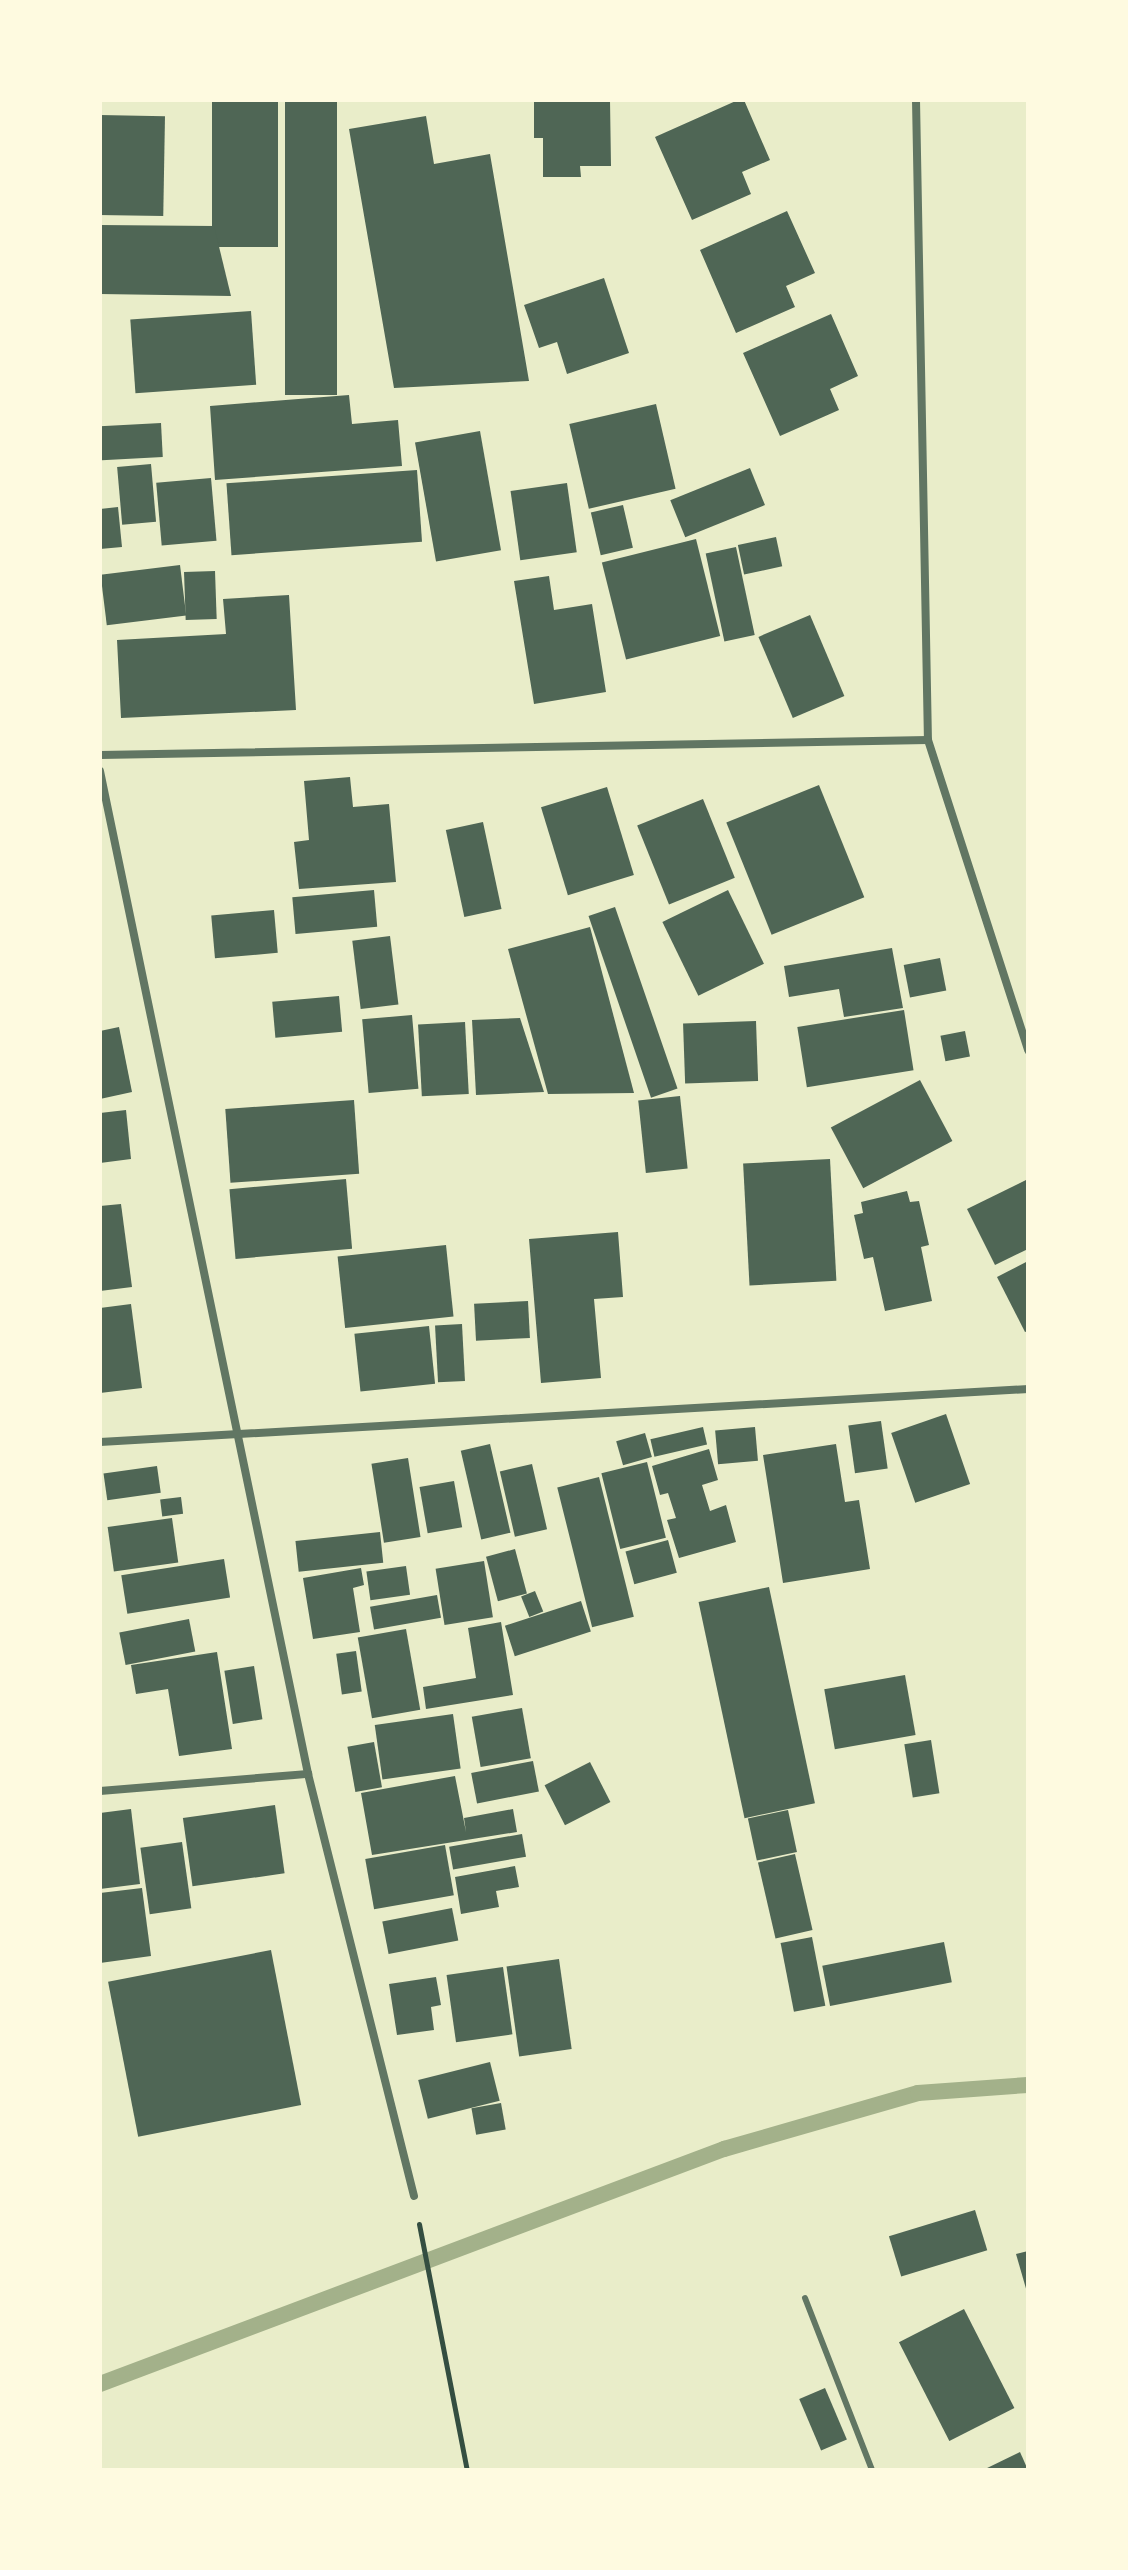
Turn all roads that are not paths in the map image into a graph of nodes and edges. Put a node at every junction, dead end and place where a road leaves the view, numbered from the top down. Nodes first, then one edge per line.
1 (916, 100) edge
2 (928, 740) junction
3 (100, 755) edge
4 (100, 771) edge
5 (1028, 1050) edge
6 (1028, 1389) edge
7 (236, 1433) junction
8 (100, 1442) edge
9 (308, 1774) junction
10 (100, 1791) edge
11 (414, 2196) road end
12 (805, 2298) dead end
13 (872, 2470) edge

1 - 2 street
2 - 3 street
2 - 5 street
4 - 7 street
6 - 7 street
7 - 8 street
7 - 9 street
9 - 10 street
9 - 11 street
12 - 13 lane

